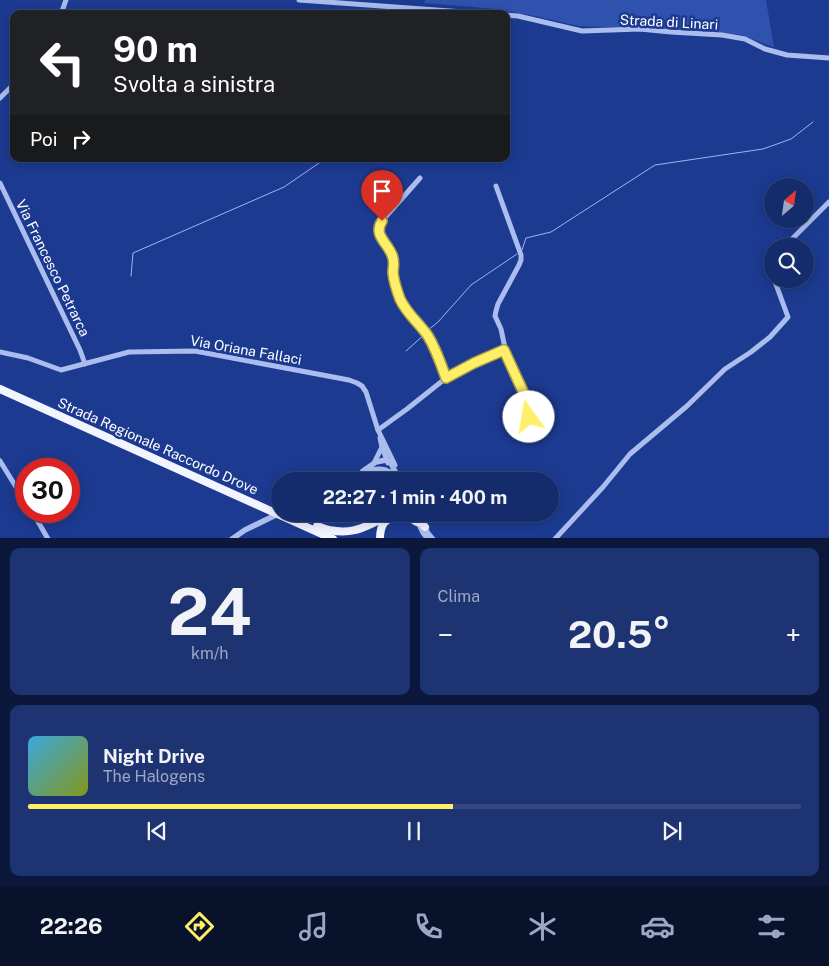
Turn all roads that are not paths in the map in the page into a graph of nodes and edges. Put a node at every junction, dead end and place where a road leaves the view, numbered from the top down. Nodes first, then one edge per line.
1 (299, 0) edge
2 (436, 10) edge
3 (510, 15) edge
4 (829, 58) edge
5 (10, 88) edge
6 (0, 98) edge
7 (420, 178) dead end
8 (0, 183) edge
9 (496, 186) dead end
10 (829, 202) edge
11 (793, 238) edge
12 (777, 288) edge
13 (504, 350) junction
14 (0, 352) edge
15 (85, 364) junction
16 (446, 378) junction
17 (0, 389) edge
18 (377, 427) junction
19 (533, 436) dead end
20 (385, 448) junction
21 (387, 460) junction
22 (0, 461) edge
23 (374, 463) junction
24 (378, 469) junction
25 (362, 472) edge
26 (367, 472) edge
27 (387, 472) edge
28 (395, 472) edge
29 (395, 472) edge
30 (15, 485) edge
31 (253, 503) junction
32 (271, 507) edge
33 (271, 516) edge
34 (308, 522) edge
35 (373, 522) edge
36 (385, 522) edge
37 (418, 522) edge
38 (420, 522) edge
39 (39, 523) edge
40 (425, 527) joint
41 (48, 538) edge
42 (232, 538) edge
43 (333, 538) edge
44 (380, 538) edge
45 (428, 538) edge
46 (433, 538) edge
47 (555, 538) edge

1 - 2 street
3 - 4 street, Strada di Linari
5 - 6 street
7 - 16 street
8 - 15 street, Via Francesco Petrarca
9 - 13 street
10 - 11 street
12 - 47 street
13 - 16 street
13 - 19 street
14 - 15 street, Via Oriana Fallaci
15 - 18 street, Via Oriana Fallaci
16 - 18 street
17 - 31 main road, Strada Regionale Raccordo Drove
18 - 20 street, Via Oriana Fallaci
20 - 21 street
20 - 23 street
20 - 28 street
21 - 23 street
21 - 24 street
21 - 29 street
22 - 30 street
23 - 25 street
24 - 26 street
24 - 27 street
31 - 32 main road
31 - 43 main road, Strada Regionale Raccordo Drove
33 - 42 street
34 - 35 main road
36 - 44 main road
37 - 45 street
38 - 40 main road
39 - 41 street
40 - 46 street

